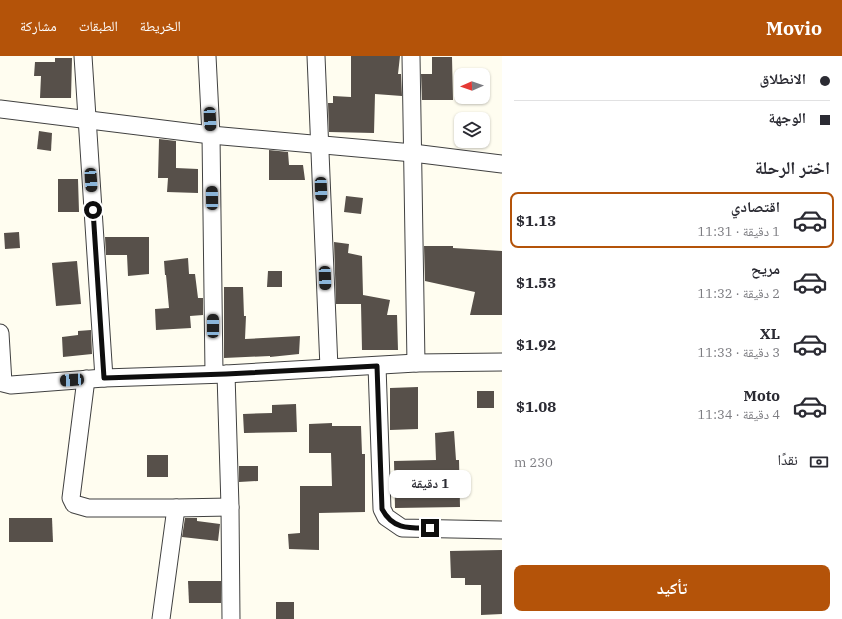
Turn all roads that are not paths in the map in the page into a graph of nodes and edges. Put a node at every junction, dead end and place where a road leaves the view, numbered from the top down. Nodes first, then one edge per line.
1 (83, 56) edge
2 (207, 56) edge
3 (316, 56) edge
4 (411, 56) edge
5 (0, 109) edge
6 (87, 119) junction
7 (211, 134) junction
8 (320, 144) junction
9 (413, 153) junction
10 (502, 164) edge
11 (0, 333) edge
12 (502, 362) edge
13 (416, 363) junction
14 (377, 366) junction
15 (329, 368) junction
16 (220, 374) junction
17 (104, 378) junction
18 (86, 379) junction
19 (230, 507) junction
20 (176, 508) junction
21 (502, 530) edge
22 (161, 619) edge
23 (231, 619) edge

1 - 6 street
2 - 7 street
3 - 8 street
4 - 9 street
5 - 6 street
6 - 7 street
6 - 17 street
7 - 8 street
7 - 16 street
8 - 9 street
8 - 15 street
9 - 10 street
9 - 13 street
11 - 18 street
12 - 13 street
13 - 14 street
14 - 15 street
14 - 21 street
15 - 16 street
16 - 17 street
16 - 19 street
17 - 18 street
18 - 20 street
19 - 20 street
19 - 23 street
20 - 22 street

